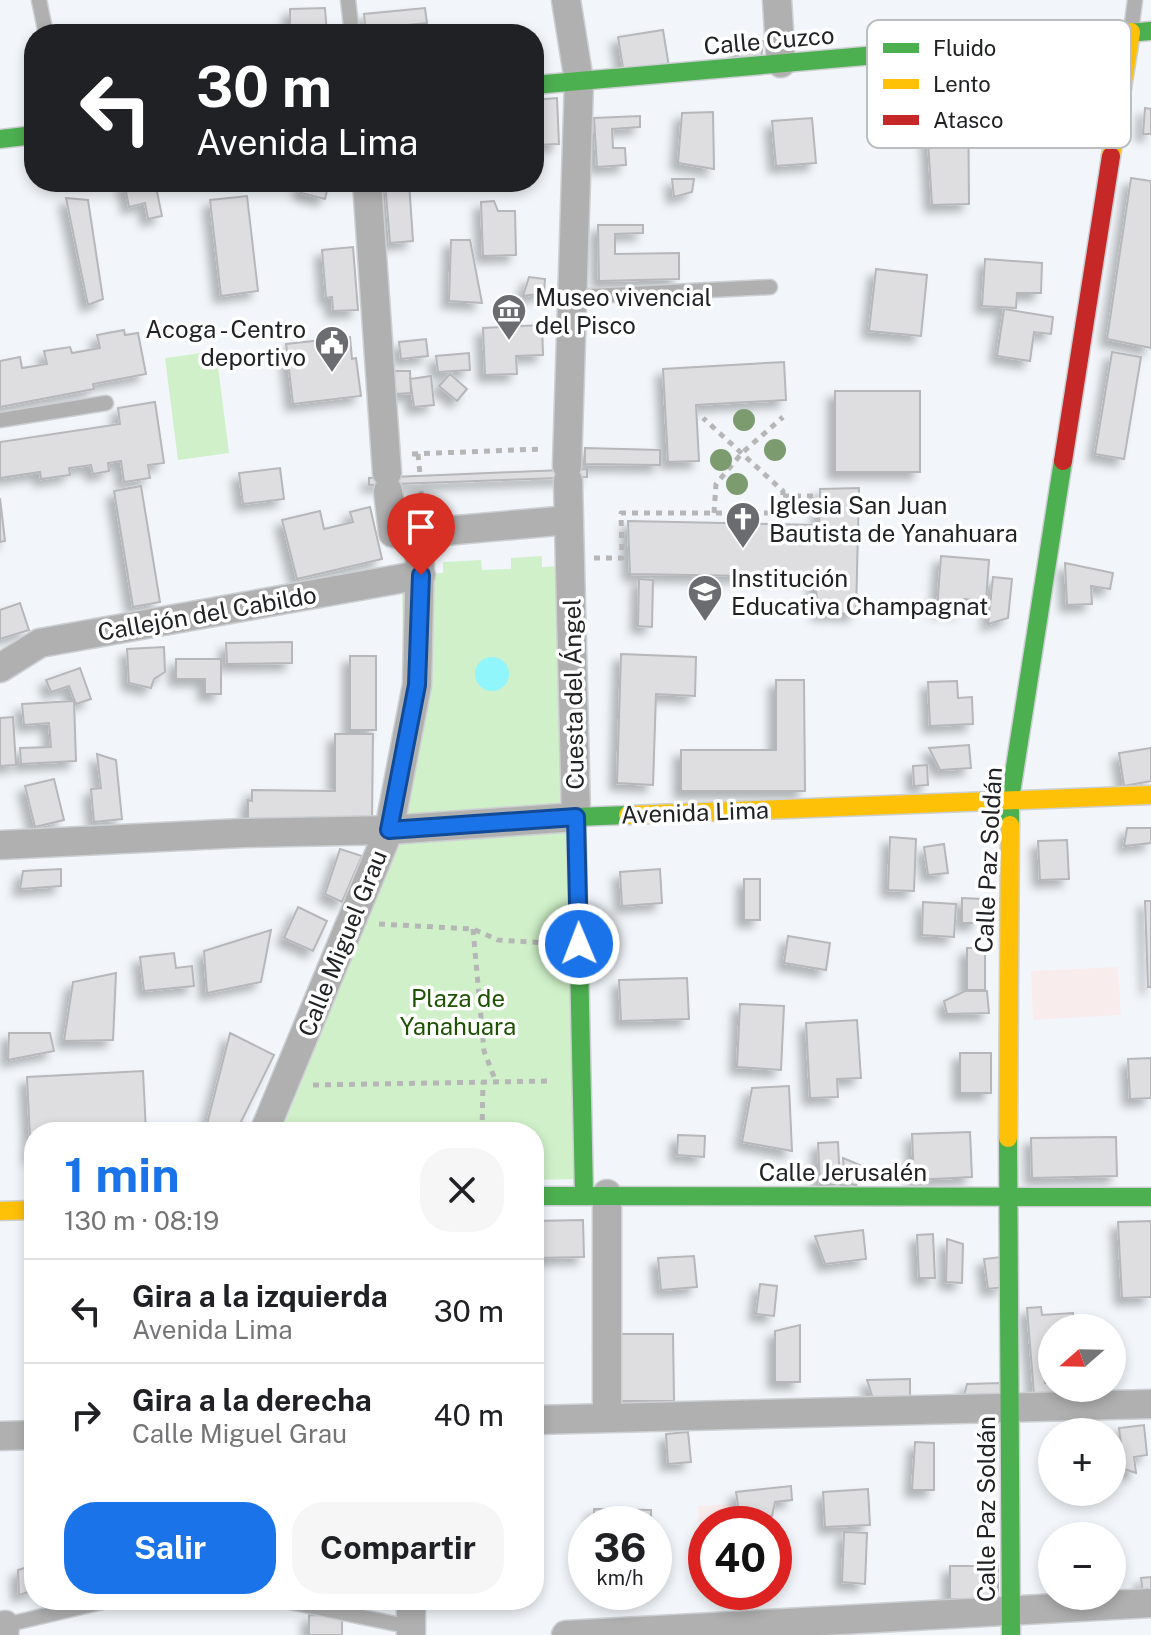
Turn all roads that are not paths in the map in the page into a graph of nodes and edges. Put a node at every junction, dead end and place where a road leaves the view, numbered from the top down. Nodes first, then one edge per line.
1 (39, 0) edge
2 (348, 0) edge
3 (566, 0) edge
4 (777, 0) edge
5 (1135, 0) edge
6 (44, 24) edge
7 (351, 24) edge
8 (1151, 31) edge
9 (1131, 32) joint
10 (867, 55) edge
11 (781, 63) junction
12 (579, 81) junction
13 (544, 84) edge
14 (24, 136) edge
15 (0, 139) edge
16 (1113, 148) edge
17 (368, 192) edge
18 (770, 287) dead end
19 (572, 297) junction
20 (106, 403) dead end
21 (0, 420) edge
22 (569, 520) junction
23 (425, 538) junction
24 (421, 575) junction
25 (0, 668) edge
26 (1151, 795) edge
27 (1010, 799) junction
28 (576, 817) junction
29 (389, 830) junction
30 (0, 845) edge
31 (268, 1122) edge
32 (596, 1194) junction
33 (544, 1196) edge
34 (1009, 1197) junction
35 (1151, 1197) edge
36 (24, 1210) edge
37 (0, 1211) edge
38 (1151, 1404) edge
39 (1010, 1409) junction
40 (607, 1418) junction
41 (544, 1420) edge
42 (24, 1435) edge
43 (0, 1436) edge
44 (1151, 1603) edge
45 (75, 1610) edge
46 (342, 1610) edge
47 (411, 1621) edge
48 (1011, 1622) edge
49 (4, 1630) edge
50 (566, 1635) edge

1 - 6 lane
2 - 7 lane
3 - 12 street, Cuesta del Ángel
4 - 11 street
5 - 9 lane, Calle Paz Soldán
8 - 9 street, Calle Cuzco
10 - 11 street, Calle Cuzco
11 - 12 street, Calle Cuzco
12 - 13 street, Calle Cuzco
12 - 19 street, Cuesta del Ángel
14 - 15 street
16 - 27 street, Calle Paz Soldán
17 - 23 street
18 - 19 lane
19 - 22 street, Cuesta del Ángel
20 - 21 lane
22 - 23 street
22 - 28 street, Cuesta del Ángel
23 - 24 street, Calle Miguel Grau
24 - 25 street, Callejón del Cabildo
24 - 29 street, Calle Miguel Grau
26 - 27 street, Avenida Lima
27 - 28 street, Avenida Lima
27 - 34 street, Calle Paz Soldán
28 - 29 street, Avenida Lima
28 - 32 street, Cuesta del Ángel
29 - 30 street, Avenida Lima
29 - 31 street, Calle Miguel Grau
32 - 33 street, Calle Jerusalén
32 - 34 street, Calle Jerusalén
32 - 40 street, Cuesta del Ángel
34 - 35 street, Calle Jerusalén
34 - 39 street, Calle Paz Soldán
36 - 37 street
38 - 39 street
39 - 40 street
39 - 48 street, Calle Paz Soldán
40 - 41 street
42 - 43 street
44 - 48 street
45 - 49 lane
46 - 47 lane
48 - 50 street

